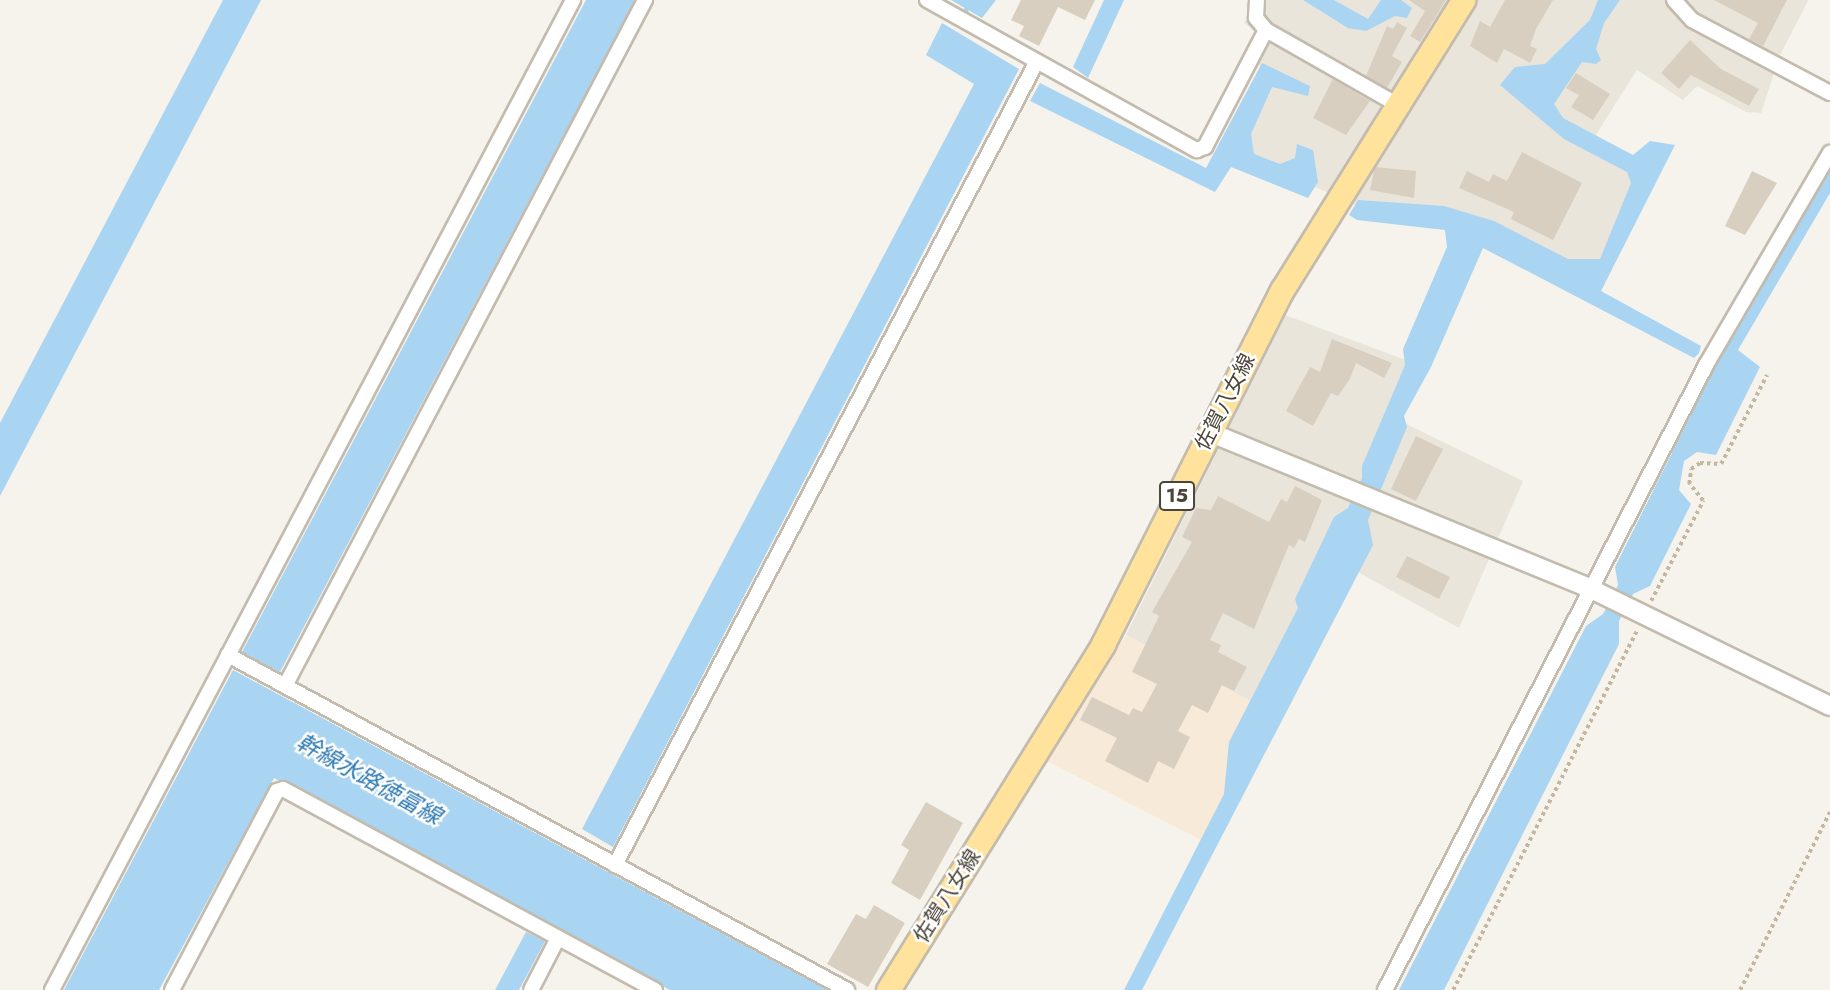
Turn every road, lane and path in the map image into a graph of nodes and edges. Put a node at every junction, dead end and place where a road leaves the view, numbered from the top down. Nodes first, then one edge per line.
1 (573, 0) edge
2 (645, 0) edge
3 (927, 0) edge
4 (1257, 0) edge
5 (1463, 0) edge
6 (1674, 0) edge
7 (1266, 30) junction
8 (1036, 63) junction
9 (1830, 93) edge
10 (1396, 104) junction
11 (1830, 153) edge
12 (1767, 375) dead end
13 (1209, 432) junction
14 (1597, 592) junction
15 (1639, 611) junction
16 (228, 655) junction
17 (285, 685) junction
18 (1830, 706) edge
19 (1830, 812) edge
20 (615, 865) junction
21 (558, 938) junction
22 (52, 990) edge
23 (172, 990) edge
24 (531, 990) edge
25 (655, 990) edge
26 (847, 990) edge
27 (888, 990) edge
28 (1385, 990) edge
29 (1453, 990) edge
30 (1740, 990) edge

1 - 16 street
2 - 17 street
3 - 8 street
4 - 7 street
5 - 10 main road, 佐賀八女線 / 15
6 - 9 street
7 - 8 street
7 - 10 street
8 - 20 street
10 - 13 main road, 佐賀八女線 / 15
11 - 14 street
12 - 15 path
13 - 14 street
13 - 27 main road, 佐賀八女線 / 15
14 - 15 street
14 - 28 street
15 - 18 street
15 - 29 path
16 - 17 street
16 - 22 street
17 - 20 street
19 - 30 path
20 - 26 street
21 - 23 street
21 - 24 street
21 - 25 street

